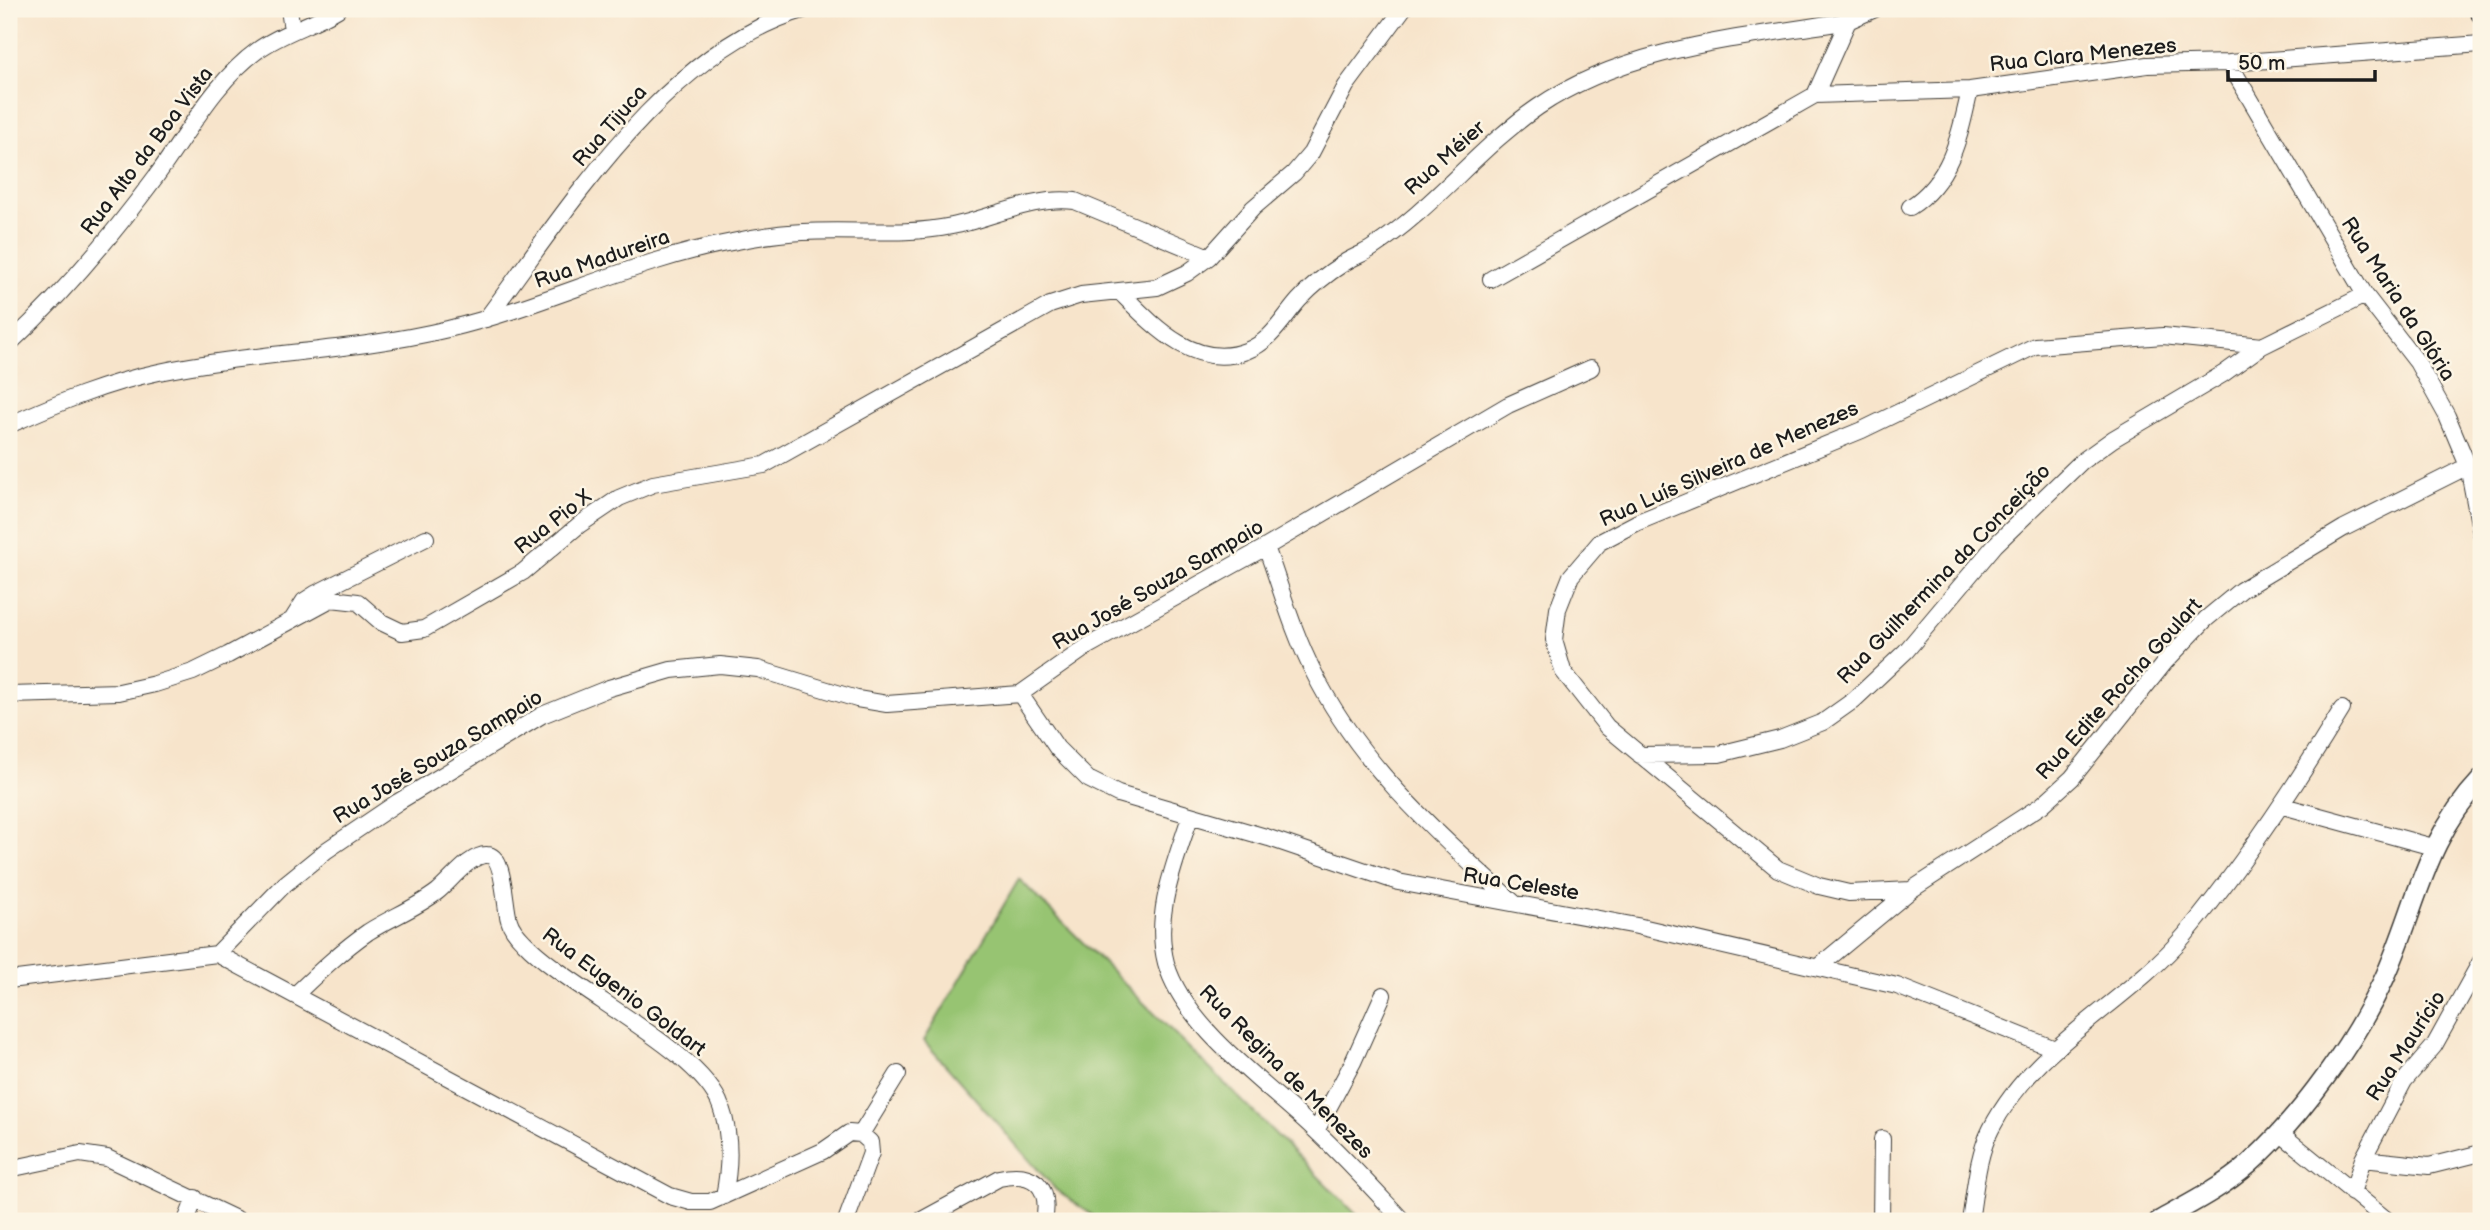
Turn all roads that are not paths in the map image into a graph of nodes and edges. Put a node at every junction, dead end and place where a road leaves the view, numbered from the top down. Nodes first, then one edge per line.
1 (289, 9) edge
2 (338, 9) edge
3 (806, 9) edge
4 (1403, 9) edge
5 (1875, 9) edge
6 (1851, 15) edge
7 (292, 30) junction
8 (2481, 44) edge
9 (2229, 63) junction
10 (1970, 90) junction
11 (1815, 95) junction
12 (1910, 207) dead end
13 (1209, 257) junction
14 (1491, 279) dead end
15 (1120, 292) junction
16 (2365, 295) junction
17 (486, 319) junction
18 (9, 344) edge
19 (2262, 346) junction
20 (1591, 368) dead end
21 (9, 425) edge
22 (2468, 466) junction
23 (2481, 534) edge
24 (426, 538) dead end
25 (1266, 547) junction
26 (290, 622) junction
27 (1020, 694) junction
28 (9, 695) edge
29 (2342, 709) dead end
30 (1640, 755) junction
31 (2481, 780) edge
32 (2283, 806) junction
33 (1190, 817) junction
34 (2433, 846) junction
35 (1911, 890) junction
36 (1515, 903) junction
37 (217, 954) junction
38 (2481, 961) edge
39 (1818, 967) junction
40 (9, 981) edge
41 (296, 994) junction
42 (1383, 995) dead end
43 (2055, 1049) junction
44 (898, 1074) dead end
45 (1316, 1131) junction
46 (2280, 1133) junction
47 (861, 1134) junction
48 (1882, 1139) dead end
49 (2481, 1153) edge
50 (2363, 1159) junction
51 (9, 1169) edge
52 (2352, 1193) junction
53 (724, 1196) junction
54 (195, 1198) junction
55 (186, 1221) edge
56 (240, 1221) edge
57 (846, 1221) edge
58 (920, 1221) edge
59 (1044, 1221) edge
60 (1403, 1221) edge
61 (1881, 1221) edge
62 (1970, 1221) edge
63 (2159, 1221) edge
64 (2388, 1221) edge

1 - 7 street
2 - 7 street, Rua Alto da Boa Vista
3 - 17 street, Rua Tijuca
4 - 13 street
5 - 6 street, Rua Méier
6 - 11 street
6 - 15 street, Rua Méier
7 - 18 street, Rua Alto da Boa Vista
8 - 9 street, Rua Clara Menezes
9 - 10 street, Rua Clara Menezes
9 - 16 street, Rua Maria da Glória
10 - 11 street, Rua Clara Menezes
10 - 12 street
11 - 14 street
13 - 15 street
13 - 17 street, Rua Madureira
15 - 26 street, Rua Pio X
16 - 19 street, Rua Guilhermina da Conceição
16 - 22 street, Rua Maria da Glória
17 - 21 street, Rua Madureira
19 - 30 street, Rua Guilhermina da Conceição
19 - 30 street, Rua Luís Silveira de Menezes
20 - 25 street, Rua José Souza Sampaio
22 - 23 street, Rua Maria da Glória
22 - 35 street, Rua Edite Rocha Goulart
24 - 26 street
25 - 27 street, Rua José Souza Sampaio
25 - 36 street
26 - 28 street, Rua Pio X
27 - 33 street, Rua Celeste
27 - 37 street, Rua José Souza Sampaio
29 - 32 street
30 - 35 street, Rua Luís Silveira de Menezes
31 - 34 street
32 - 34 street
32 - 43 street
33 - 36 street, Rua Celeste
33 - 45 street, Rua Regina de Menezes
34 - 46 street
35 - 39 street, Rua Edite Rocha Goulart
36 - 39 street, Rua Celeste
37 - 40 street
37 - 41 street
38 - 50 street, Rua Maurício
39 - 43 street, Rua Celeste
41 - 53 street
41 - 53 street, Rua Eugenio Goldart
42 - 45 street
43 - 62 street
44 - 47 street
45 - 60 street, Rua Regina de Menezes
46 - 52 street
46 - 63 street
47 - 53 street
47 - 57 street
48 - 61 street
49 - 50 street
50 - 52 street, Rua Maurício
51 - 54 street
52 - 64 street
54 - 55 street
54 - 56 street
58 - 59 street

